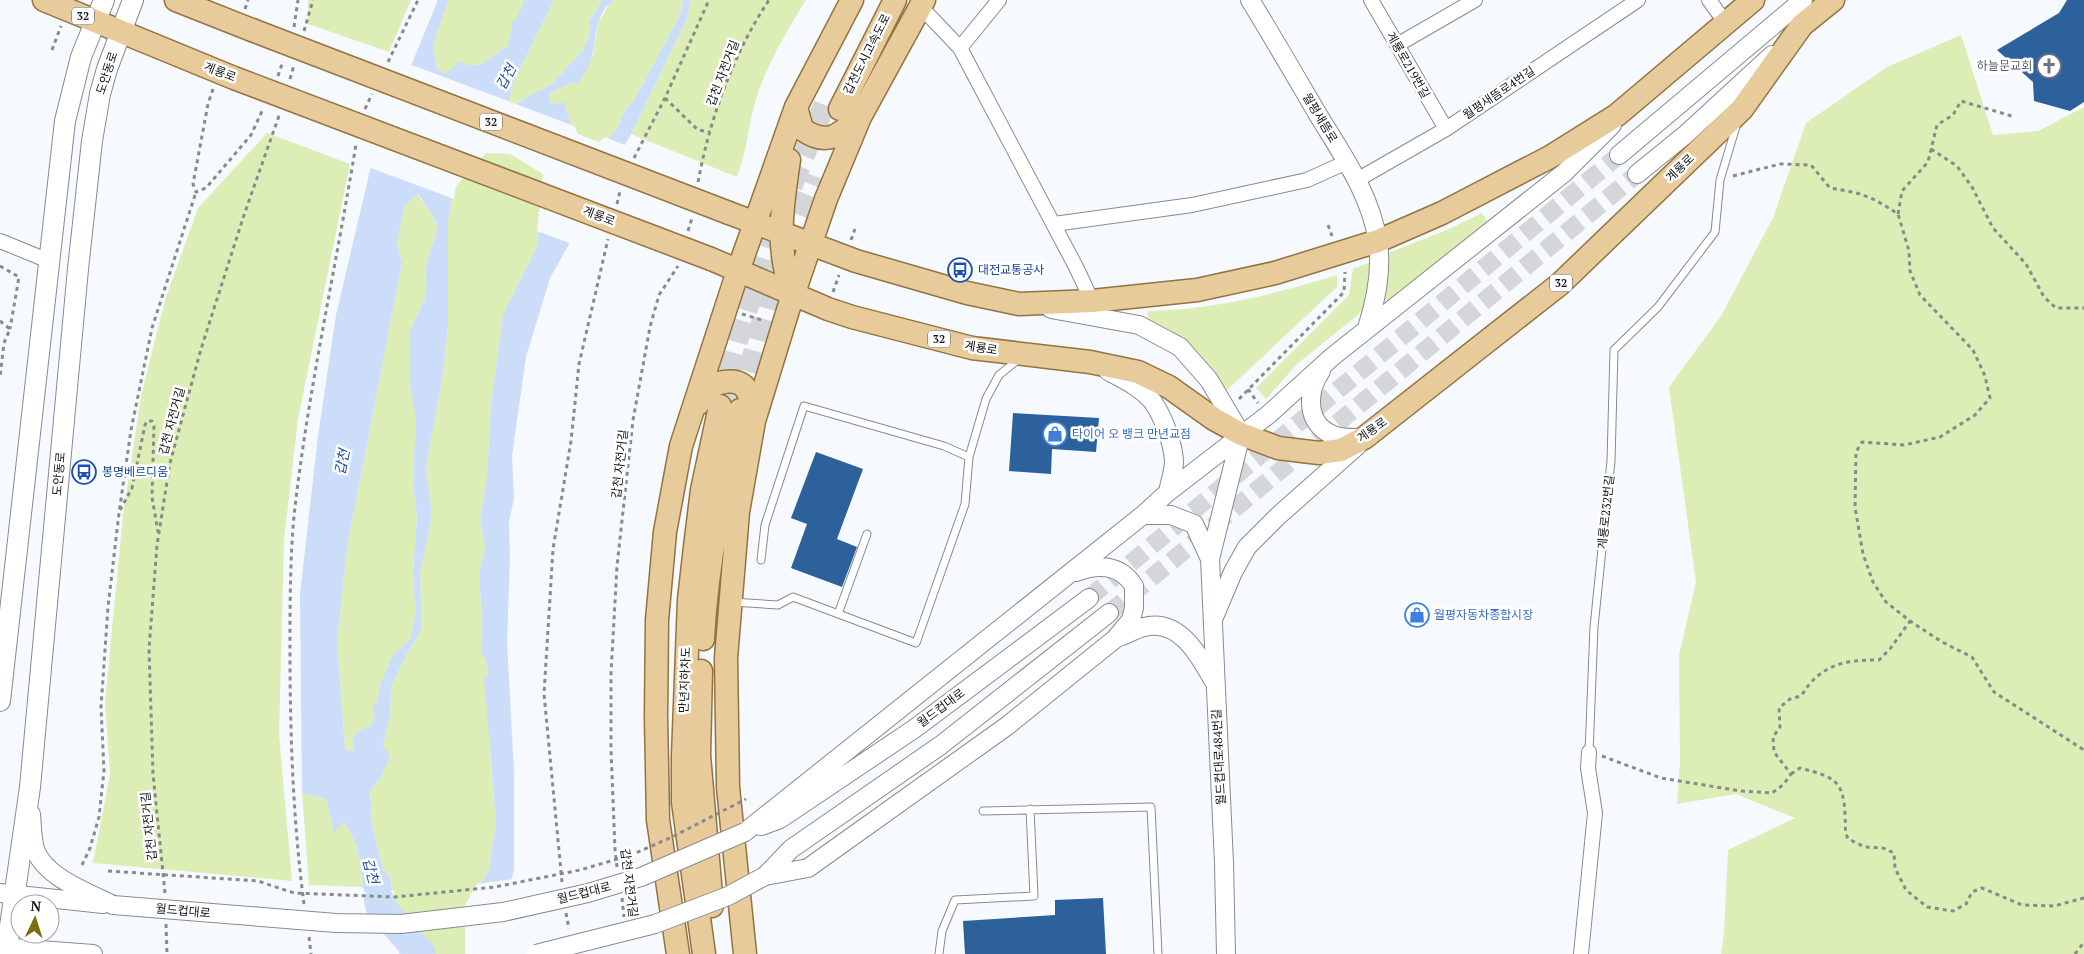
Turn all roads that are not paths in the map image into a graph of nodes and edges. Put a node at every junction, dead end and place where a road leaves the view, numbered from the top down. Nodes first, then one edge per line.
1 (44, 0) edge
2 (104, 0) edge
3 (133, 0) edge
4 (176, 0) edge
5 (852, 0) edge
6 (879, 0) edge
7 (895, 0) edge
8 (999, 0) edge
9 (1250, 0) edge
10 (1371, 0) edge
11 (1475, 0) edge
12 (1638, 0) edge
13 (1709, 0) edge
14 (1753, 0) edge
15 (1803, 0) edge
16 (1833, 0) edge
17 (922, 3) edge
18 (96, 21) junction
19 (1725, 22) junction
20 (1802, 25) junction
21 (121, 31) junction
22 (1397, 45) junction
23 (960, 48) junction
24 (1643, 95) junction
25 (796, 107) junction
26 (1742, 109) junction
27 (842, 110) junction
28 (1446, 130) junction
29 (1619, 155) tunnel mouth
30 (1347, 162) junction
31 (1638, 174) tunnel mouth
32 (1357, 180) junction
33 (756, 223) junction
34 (1054, 224) junction
35 (0, 241) edge
36 (1378, 241) junction
37 (810, 244) junction
38 (49, 260) junction
39 (738, 271) junction
40 (793, 294) junction
41 (1092, 301) junction
42 (1019, 304) junction
43 (1368, 328) junction
44 (1025, 353) junction
45 (1332, 357) junction
46 (1090, 362) junction
47 (738, 413) junction
48 (691, 414) junction
49 (1241, 434) junction
50 (1357, 438) junction
51 (969, 457) junction
52 (1168, 492) junction
53 (1144, 515) junction
54 (867, 534) dead end
55 (1210, 559) junction
56 (761, 560) dead end
57 (1069, 575) junction
58 (1089, 598) tunnel mouth
59 (730, 602) junction
60 (1109, 613) tunnel mouth
61 (838, 614) junction
62 (1212, 622) junction
63 (1115, 639) junction
64 (1215, 685) junction
65 (0, 701) edge
66 (1590, 752) joint
67 (30, 787) junction
68 (1030, 809) junction
69 (983, 810) dead end
70 (745, 832) junction
71 (766, 876) junction
72 (7, 894) edge
73 (113, 905) junction
74 (4, 950) edge
75 (93, 954) edge
76 (536, 954) edge
77 (678, 954) edge
78 (704, 954) edge
79 (717, 954) edge
80 (745, 954) edge
81 (939, 954) edge
82 (1158, 954) edge
83 (1226, 954) edge
84 (1581, 954) edge

1 - 18 main road, 계룡로 / 32
2 - 18 main road
3 - 21 main road, 도안동로
4 - 33 main road, 32, bridge
5 - 25 main road
6 - 27 main road, 갑천도시고속도로
7 - 27 main road, 갑천도시고속도로
8 - 23 street
9 - 30 street, 월평새뜸로
10 - 22 street, 계룡로219번길
11 - 22 street
12 - 28 street, 월평새뜸로4번길
13 - 19 street
14 - 19 main road
15 - 29 street
16 - 20 main road, 32
17 - 23 street
17 - 27 main road
18 - 21 main road, 계룡로 / 32
18 - 38 main road
19 - 24 main road
20 - 26 main road, 32
20 - 31 street
21 - 39 main road, 계룡로 / 32, bridge
21 - 67 main road, 도안동로
22 - 28 street, 계룡로219번길
23 - 34 street
24 - 36 main road
24 - 43 street
25 - 27 main road
25 - 33 main road
25 - 40 main road
26 - 50 main road, 계룡로 / 32
26 - 66 lane, 계룡로232번길
27 - 37 main road
28 - 32 street, 월평새뜸로4번길
30 - 32 street, 월평새뜸로
30 - 34 street
32 - 36 street, 월평새뜸로
33 - 37 main road
33 - 39 main road
34 - 41 street
35 - 38 street
36 - 41 main road
36 - 43 street, 월평새뜸로
37 - 40 main road
37 - 42 main road
38 - 65 main road
39 - 40 main road, 계룡로 / 32
39 - 48 main road
40 - 44 main road, 계룡로 / 32
40 - 47 main road
41 - 42 main road
42 - 49 street
43 - 45 street
44 - 46 main road, 계룡로 / 32
44 - 51 lane
45 - 49 street
45 - 50 street
46 - 49 main road, 계룡로 / 32
46 - 52 street
47 - 48 main road
47 - 59 main road
47 - 78 main road, 만년지하차도
47 - 79 main road, 만년지하차도
48 - 77 main road
49 - 50 main road, 계룡로 / 32
49 - 52 street
49 - 55 street
50 - 62 street
51 - 56 lane
51 - 61 lane
52 - 53 street
53 - 55 street
53 - 57 street
54 - 61 lane
55 - 62 street, 월드컵대로484번길
57 - 63 street
57 - 70 street
58 - 70 street, 월드컵대로
59 - 61 lane
59 - 80 main road
60 - 71 street
62 - 64 street, 월드컵대로484번길
63 - 64 street
63 - 71 street
64 - 83 street, 월드컵대로484번길
66 - 84 street, 계룡로232번길
67 - 72 main road, 도안동로
67 - 73 street
68 - 69 lane
68 - 81 lane
68 - 82 lane
70 - 73 street, 월드컵대로, bridge
71 - 76 street, bridge
72 - 73 street, 월드컵대로
72 - 74 main road, 도안동로
74 - 75 street

